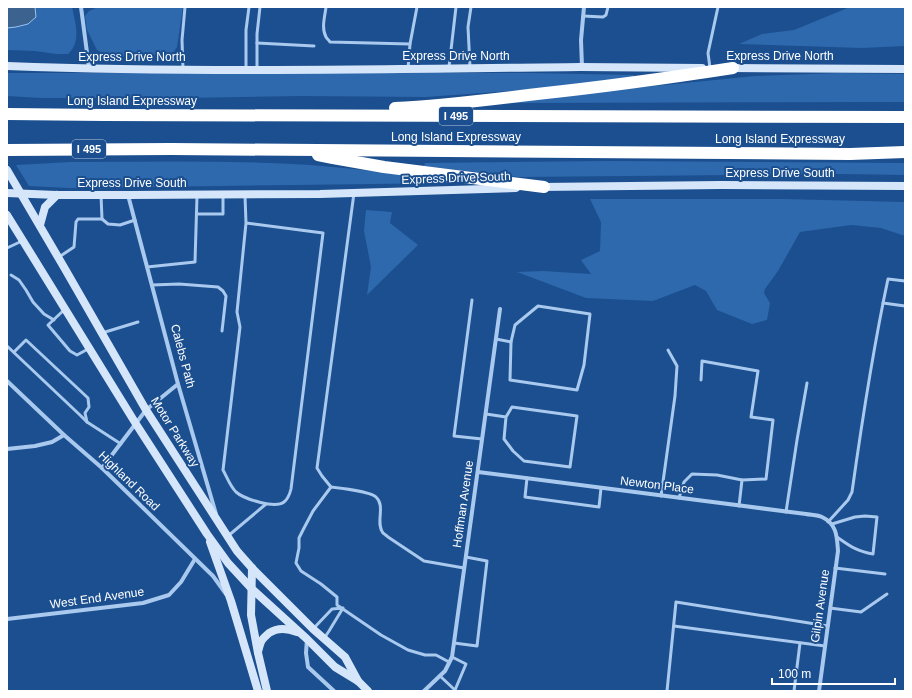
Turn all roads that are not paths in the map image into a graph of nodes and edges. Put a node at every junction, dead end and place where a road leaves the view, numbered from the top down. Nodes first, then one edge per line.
1 (81, 7) edge
2 (185, 7) edge
3 (248, 7) edge
4 (260, 7) edge
5 (326, 7) edge
6 (417, 7) edge
7 (456, 7) edge
8 (471, 7) edge
9 (584, 7) edge
10 (608, 7) edge
11 (718, 7) edge
12 (583, 16) junction
13 (257, 43) junction
14 (410, 44) junction
15 (314, 46) dead end
16 (7, 66) edge
17 (582, 67) junction
18 (449, 68) junction
19 (470, 68) junction
20 (710, 68) junction
21 (733, 68) junction
22 (90, 69) junction
23 (183, 69) junction
24 (246, 69) junction
25 (257, 69) junction
26 (408, 69) junction
27 (905, 69) edge
28 (7, 114) edge
29 (246, 115) junction
30 (905, 117) edge
31 (7, 150) edge
32 (295, 150) junction
33 (905, 152) edge
34 (7, 170) edge
35 (905, 186) edge
36 (544, 187) junction
37 (7, 192) edge
38 (21, 193) junction
39 (223, 194) junction
40 (245, 194) junction
41 (354, 194) junction
42 (57, 195) junction
43 (101, 195) junction
44 (128, 195) junction
45 (197, 195) junction
46 (196, 214) junction
47 (7, 215) edge
48 (102, 219) junction
49 (135, 220) junction
50 (246, 223) junction
51 (40, 225) junction
52 (23, 241) junction
53 (7, 248) edge
54 (59, 257) junction
55 (147, 267) junction
56 (11, 275) dead end
57 (905, 281) edge
58 (152, 285) junction
59 (472, 300) dead end
60 (883, 303) junction
61 (905, 306) edge
62 (65, 309) junction
63 (500, 309) dead end
64 (54, 320) junction
65 (138, 322) dead end
66 (222, 331) dead end
67 (102, 333) junction
68 (496, 339) junction
69 (511, 342) junction
70 (7, 346) edge
71 (89, 348) junction
72 (668, 350) dead end
73 (14, 352) junction
74 (701, 380) dead end
75 (7, 381) edge
76 (807, 383) dead end
77 (178, 384) junction
78 (146, 410) junction
79 (486, 414) junction
80 (506, 417) junction
81 (87, 422) junction
82 (136, 424) junction
83 (64, 435) junction
84 (482, 439) junction
85 (121, 444) junction
86 (7, 449) edge
87 (102, 468) junction
88 (478, 472) junction
89 (527, 478) junction
90 (742, 480) junction
91 (331, 486) junction
92 (601, 488) junction
93 (661, 496) junction
94 (679, 498) junction
95 (266, 504) junction
96 (739, 506) junction
97 (786, 512) junction
98 (218, 522) junction
99 (830, 523) junction
100 (208, 534) junction
101 (228, 536) junction
102 (837, 536) junction
103 (466, 557) junction
104 (195, 559) junction
105 (252, 568) junction
106 (464, 568) junction
107 (835, 568) junction
108 (885, 574) dead end
109 (252, 589) junction
110 (886, 594) dead end
111 (231, 601) junction
112 (342, 608) junction
113 (830, 608) junction
114 (7, 620) edge
115 (674, 626) junction
116 (828, 626) junction
117 (313, 629) junction
118 (304, 636) junction
119 (324, 639) junction
120 (800, 642) junction
121 (454, 643) junction
122 (825, 646) junction
123 (258, 653) junction
124 (452, 657) junction
125 (449, 662) junction
126 (440, 676) junction
127 (358, 681) junction
128 (258, 691) edge
129 (266, 691) edge
130 (334, 691) edge
131 (368, 691) edge
132 (424, 691) edge
133 (456, 691) edge
134 (668, 691) edge
135 (794, 691) edge
136 (819, 691) edge

1 - 22 street
2 - 23 lane
3 - 24 lane
4 - 13 lane
5 - 14 lane
6 - 14 lane
7 - 18 lane
8 - 19 lane
9 - 12 street
10 - 12 lane
11 - 20 lane
12 - 17 street
13 - 15 lane
13 - 25 lane
14 - 26 lane
16 - 22 main road, Express Drive North
17 - 19 main road, Express Drive North
17 - 20 main road, Express Drive North
18 - 19 main road, Express Drive North
18 - 26 main road, Express Drive North
20 - 21 main road, Express Drive North
21 - 27 main road, Express Drive North
21 - 29 highway
22 - 23 main road, Express Drive North
23 - 24 main road, Express Drive North
24 - 25 main road, Express Drive North
25 - 26 main road, Express Drive North
28 - 29 highway, Long Island Expressway / I 495
29 - 30 highway, Long Island Expressway / I 495
31 - 32 highway, Long Island Expressway / I 495
32 - 33 highway, Long Island Expressway / I 495
32 - 36 highway
34 - 38 main road, Motor Parkway
35 - 36 main road, Express Drive South
36 - 41 main road, Express Drive South
37 - 38 main road, Express Drive South
38 - 42 main road, Express Drive South
38 - 51 main road, Motor Parkway
39 - 40 main road, Express Drive South
39 - 45 main road, Express Drive South
39 - 46 lane
40 - 41 main road, Express Drive South
40 - 50 lane
41 - 91 lane
42 - 43 main road, Express Drive South
42 - 51 main road
43 - 44 main road, Express Drive South
43 - 48 lane
44 - 45 main road, Express Drive South
44 - 49 street, Calebs Path
45 - 46 lane
46 - 55 lane
47 - 52 main road, Motor Parkway
48 - 49 lane
48 - 54 lane
49 - 55 street, Calebs Path
50 - 95 lane
50 - 95 lane
51 - 54 main road, Motor Parkway
52 - 53 lane
52 - 62 main road, Motor Parkway
54 - 67 main road, Motor Parkway
55 - 58 street, Calebs Path
56 - 64 lane
57 - 60 lane
58 - 66 lane
58 - 77 street, Calebs Path
59 - 84 lane
60 - 61 lane
60 - 99 lane
62 - 64 lane
62 - 71 main road, Motor Parkway
63 - 68 street, Hoffman Avenue
64 - 71 lane
65 - 67 lane
67 - 78 main road, Motor Parkway
68 - 69 lane
68 - 79 street, Hoffman Avenue
69 - 69 lane
70 - 73 lane
71 - 82 main road, Motor Parkway
72 - 93 lane
73 - 81 lane
73 - 81 lane
74 - 90 lane
75 - 83 street, Highland Road
76 - 97 lane
77 - 78 street
77 - 98 street, Calebs Path
78 - 82 street
78 - 98 main road, Motor Parkway
79 - 80 lane
79 - 84 street, Hoffman Avenue
80 - 80 lane
81 - 85 lane
82 - 85 street
82 - 100 main road, Motor Parkway
83 - 86 street
83 - 87 street, Highland Road
84 - 88 street, Hoffman Avenue
85 - 87 street
87 - 104 street, Highland Road
88 - 89 street, Newton Place
88 - 103 street, Hoffman Avenue
89 - 92 street, Newton Place
89 - 92 lane
90 - 94 lane
90 - 96 lane
91 - 106 lane
91 - 112 lane
92 - 93 street, Newton Place
93 - 94 street, Newton Place
94 - 96 street, Newton Place
95 - 101 lane
96 - 97 street, Newton Place
97 - 99 street, Newton Place
98 - 101 main road, Motor Parkway
99 - 102 street, Gilpin Avenue
99 - 102 lane
100 - 109 main road, Motor Parkway
100 - 111 main road
101 - 105 main road, Motor Parkway
102 - 107 street, Gilpin Avenue
103 - 106 street, Hoffman Avenue
103 - 121 lane
104 - 111 street, Highland Road
104 - 114 street, West End Avenue
105 - 109 main road
105 - 117 main road, Motor Parkway
106 - 121 street, Hoffman Avenue
107 - 108 lane
107 - 113 street, Gilpin Avenue
109 - 118 main road, Motor Parkway
109 - 123 main road
110 - 113 lane
111 - 128 main road
112 - 117 lane
112 - 119 lane
112 - 125 lane
113 - 116 street, Gilpin Avenue
115 - 116 lane
115 - 120 lane
115 - 134 lane
116 - 122 street, Gilpin Avenue
117 - 119 main road, Motor Parkway
118 - 123 main road
118 - 127 main road, Motor Parkway
118 - 130 street
119 - 127 main road, Motor Parkway
120 - 122 lane
120 - 135 lane
121 - 124 street, Hoffman Avenue
122 - 136 street, Gilpin Avenue
123 - 129 main road
124 - 125 street, Hoffman Avenue
124 - 133 lane
125 - 126 street, Hoffman Avenue
126 - 132 street, Hoffman Avenue
126 - 133 lane
127 - 131 main road, Motor Parkway

